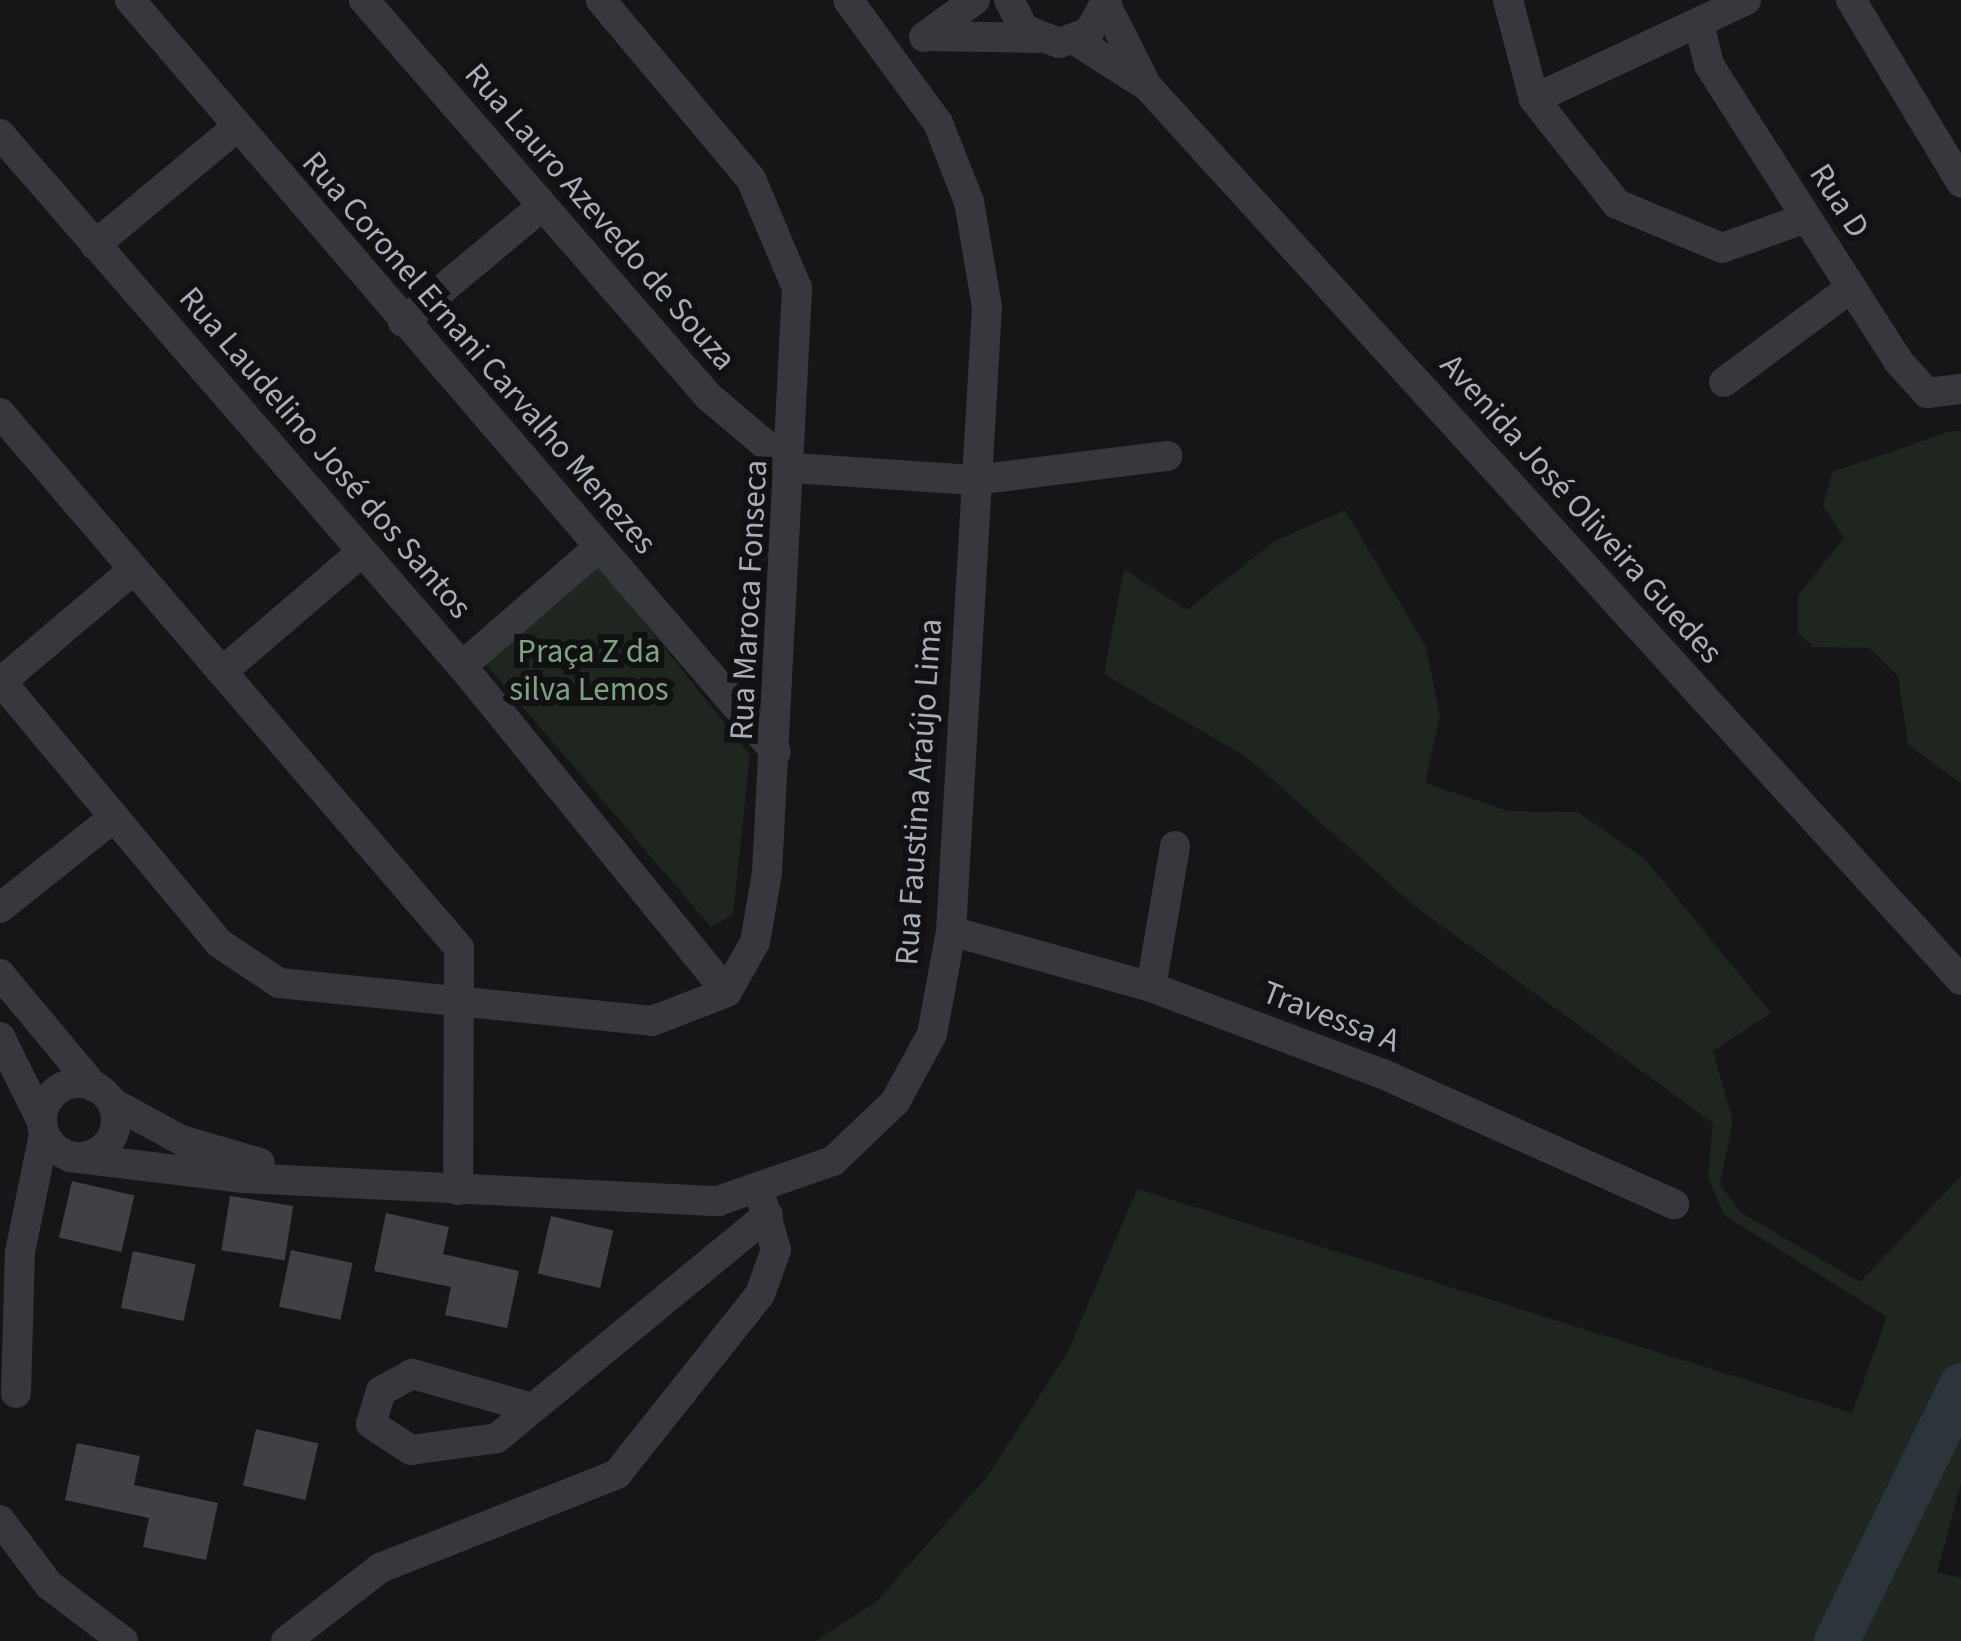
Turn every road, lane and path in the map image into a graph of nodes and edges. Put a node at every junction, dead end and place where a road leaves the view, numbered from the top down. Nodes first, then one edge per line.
1 (130, 0) edge
2 (364, 0) edge
3 (848, 0) edge
4 (975, 0) edge
5 (1009, 0) edge
6 (1508, 0) edge
7 (1746, 0) edge
8 (1851, 0) edge
9 (1106, 3) edge
10 (618, 6) edge
11 (1700, 28) junction
12 (927, 36) junction
13 (1037, 38) junction
14 (1075, 40) junction
15 (892, 52) junction
16 (1147, 86) junction
17 (1534, 99) junction
18 (237, 127) junction
19 (0, 134) edge
20 (1961, 182) edge
21 (542, 206) junction
22 (1806, 218) junction
23 (95, 245) junction
24 (1852, 286) junction
25 (403, 322) junction
26 (1724, 382) dead end
27 (1951, 393) edge
28 (0, 412) edge
29 (1168, 456) dead end
30 (794, 468) junction
31 (974, 480) junction
32 (599, 547) junction
33 (362, 552) junction
34 (134, 569) junction
35 (462, 666) junction
36 (223, 671) junction
37 (1, 681) edge
38 (776, 752) junction
39 (113, 818) junction
40 (1175, 846) dead end
41 (0, 908) edge
42 (951, 931) junction
43 (0, 974) edge
44 (1961, 980) edge
45 (1151, 987) junction
46 (727, 992) junction
47 (466, 1002) junction
48 (0, 1037) edge
49 (102, 1094) junction
50 (43, 1128) junction
51 (70, 1156) junction
52 (342, 1181) junction
53 (458, 1190) junction
54 (764, 1204) junction
55 (1674, 1204) dead end
56 (9, 1287) edge
57 (16, 1393) dead end
58 (529, 1407) dead end
59 (0, 1520) edge
60 (123, 1641) edge
61 (286, 1641) edge

1 - 18 street, Rua Coronel Ernani Carvalho Menezes
2 - 21 street, Rua Lauro Azevedo de Souza
3 - 15 street, Rua Faustina Araújo Lima
4 - 12 street
5 - 13 street
6 - 17 street
7 - 11 street
8 - 20 street
9 - 14 street
9 - 16 street, Avenida José Oliveira Guedes
10 - 30 street, Rua Maroca Fonseca
11 - 17 street
11 - 22 street, Rua D
12 - 13 street
12 - 15 street
13 - 14 street
14 - 16 street, Avenida José Oliveira Guedes
15 - 31 street, Rua Faustina Araújo Lima
16 - 44 street, Avenida José Oliveira Guedes
17 - 22 street
18 - 23 street
18 - 25 street, Rua Coronel Ernani Carvalho Menezes
19 - 23 street, Rua Laudelino José dos Santos
21 - 25 street
21 - 30 street, Rua Lauro Azevedo de Souza
22 - 24 street, Rua D
23 - 33 street, Rua Laudelino José dos Santos
24 - 26 street
24 - 27 street, Rua D
25 - 32 street, Rua Coronel Ernani Carvalho Menezes
28 - 34 street
29 - 31 street
30 - 31 street
30 - 38 street, Rua Maroca Fonseca
31 - 42 street, Rua Faustina Araújo Lima
32 - 35 street
32 - 38 street, Rua Coronel Ernani Carvalho Menezes
33 - 35 street, Rua Laudelino José dos Santos
33 - 36 street
34 - 36 street
34 - 37 street
35 - 46 street, Rua Laudelino José dos Santos
36 - 47 street
37 - 39 street
38 - 46 street, Rua Maroca Fonseca
39 - 41 street
39 - 47 street
40 - 45 street
42 - 45 street, Travessa A
42 - 54 street, Rua Faustina Araújo Lima
43 - 49 street
45 - 55 street, Travessa A
46 - 47 street
47 - 53 street
48 - 50 street
49 - 50 street
49 - 51 street
49 - 52 street, Rua Faustina Araújo Lima
50 - 51 street
50 - 56 street
51 - 52 street, Rua Faustina Araújo Lima
52 - 53 street, Rua Faustina Araújo Lima
53 - 54 street, Rua Faustina Araújo Lima
54 - 58 street
54 - 61 street
56 - 57 street
59 - 60 street

